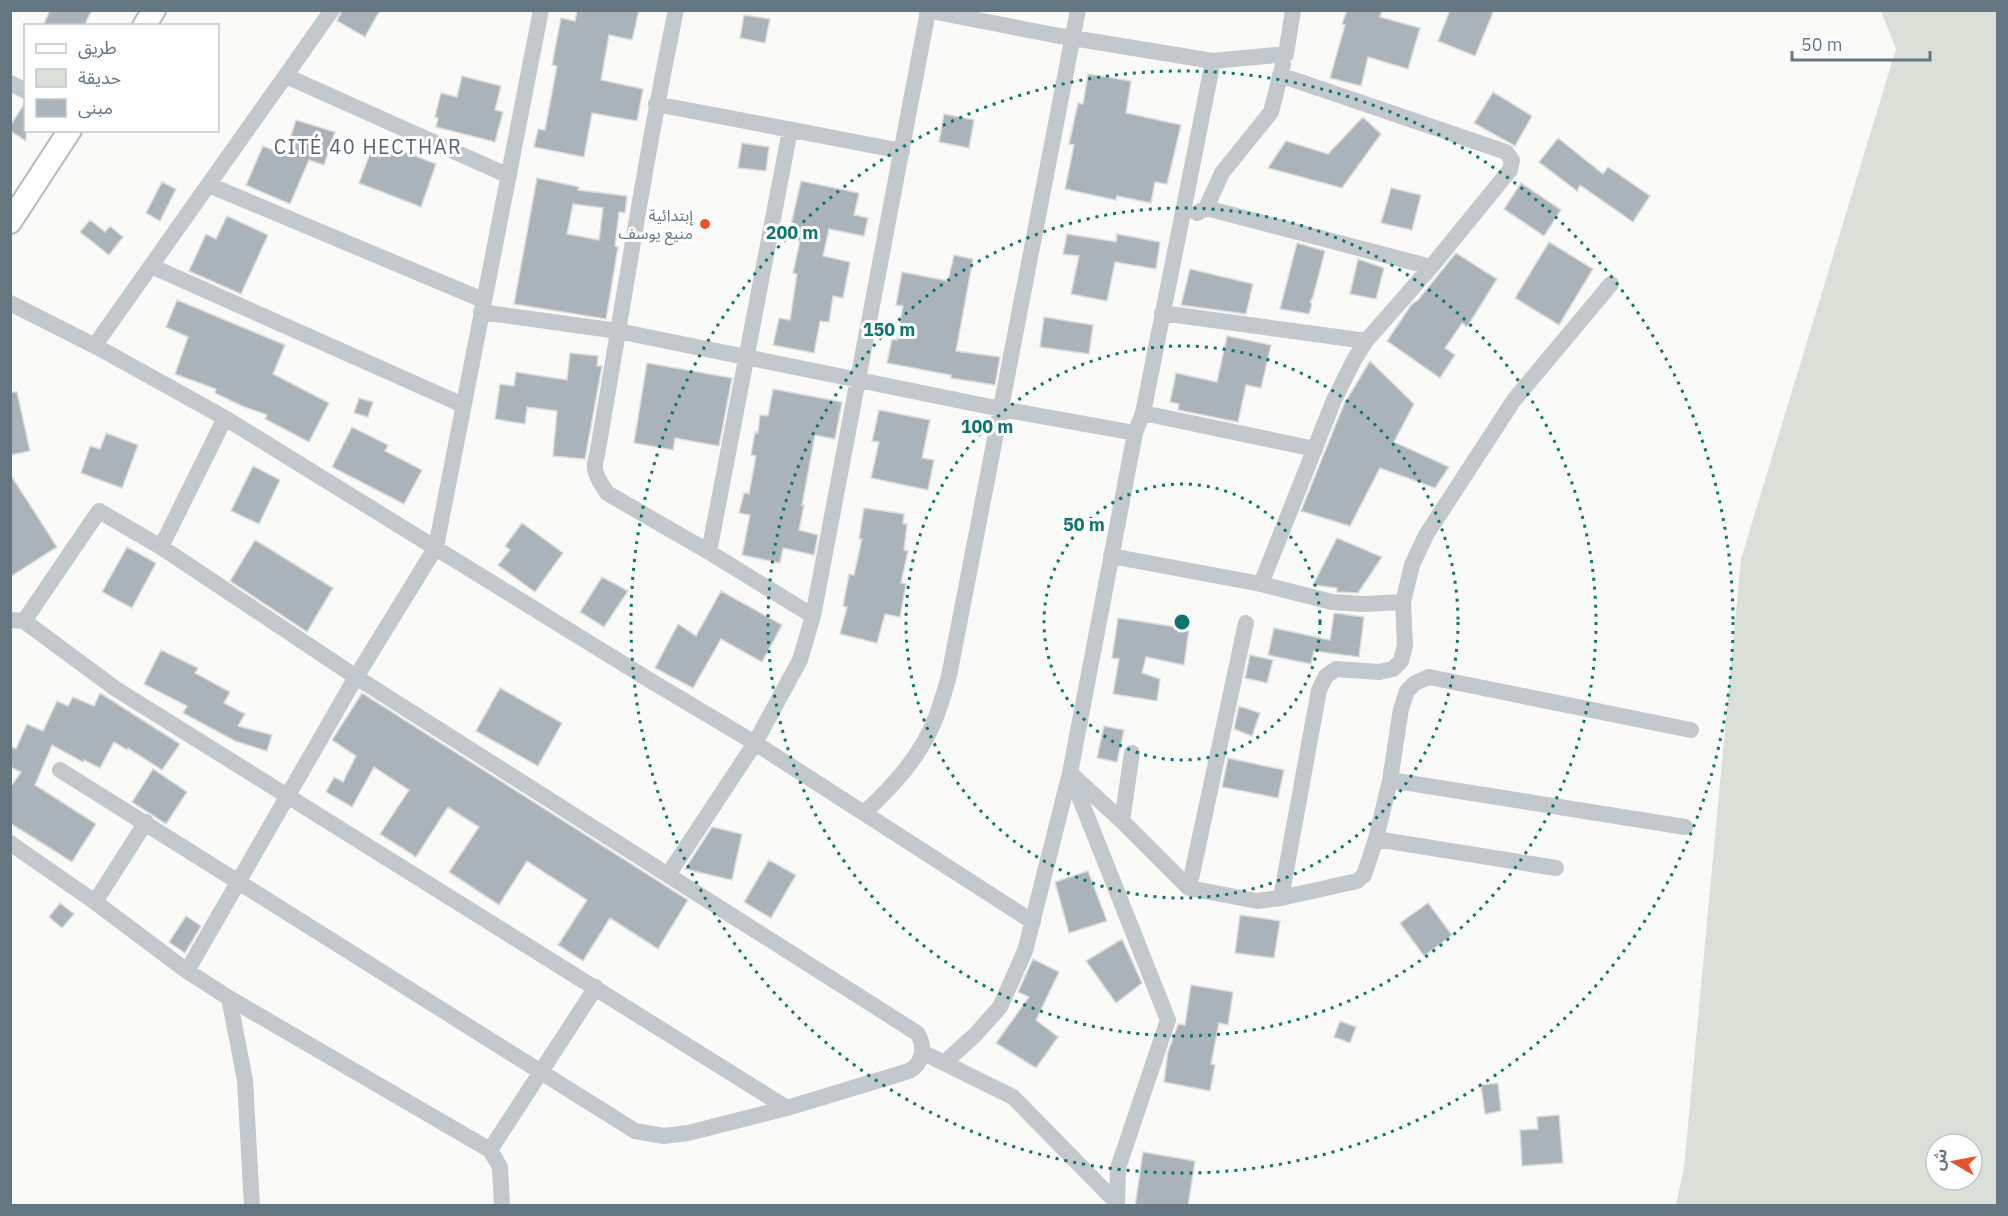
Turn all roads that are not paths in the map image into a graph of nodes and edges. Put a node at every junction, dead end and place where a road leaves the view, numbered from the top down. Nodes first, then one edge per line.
1 (154, 10) edge
2 (332, 10) edge
3 (541, 10) edge
4 (676, 10) edge
5 (1078, 10) edge
6 (1293, 10) edge
7 (927, 11) edge
8 (145, 24) edge
9 (1073, 37) junction
10 (1286, 54) junction
11 (1213, 61) junction
12 (1280, 75) junction
13 (286, 76) junction
14 (10, 83) edge
15 (24, 90) edge
16 (656, 104) junction
17 (790, 130) junction
18 (69, 132) edge
19 (902, 151) junction
20 (509, 176) junction
21 (208, 185) junction
22 (1206, 208) junction
23 (10, 222) edge
24 (1181, 223) junction
25 (151, 266) junction
26 (1431, 267) junction
27 (1611, 284) dead end
28 (10, 303) edge
29 (482, 306) junction
30 (1162, 313) junction
31 (618, 332) junction
32 (1366, 341) junction
33 (95, 345) junction
34 (746, 358) junction
35 (858, 379) junction
36 (463, 405) junction
37 (1001, 409) junction
38 (1143, 413) junction
39 (225, 418) junction
40 (1135, 433) junction
41 (1315, 449) junction
42 (161, 547) junction
43 (436, 547) junction
44 (709, 552) junction
45 (1112, 556) junction
46 (1261, 584) junction
47 (1403, 602) junction
48 (813, 616) junction
49 (17, 620) edge
50 (1246, 623) dead end
51 (356, 677) junction
52 (1691, 730) dead end
53 (755, 743) junction
54 (1132, 753) dead end
55 (60, 770) dead end
56 (1070, 773) junction
57 (1390, 780) junction
58 (287, 796) junction
59 (864, 813) junction
60 (146, 822) junction
61 (1122, 822) junction
62 (1685, 826) dead end
63 (1376, 839) junction
64 (10, 843) edge
65 (1556, 868) dead end
66 (668, 874) junction
67 (239, 880) junction
68 (1189, 888) junction
69 (1281, 898) junction
70 (95, 902) junction
71 (1034, 922) junction
72 (187, 971) junction
73 (596, 987) junction
74 (229, 998) junction
75 (922, 1052) junction
76 (944, 1063) junction
77 (541, 1072) junction
78 (787, 1108) junction
79 (490, 1150) junction
80 (1117, 1204) edge
81 (252, 1206) edge
82 (502, 1206) edge

1 - 8 main road
2 - 13 street
3 - 20 street
4 - 16 street
5 - 9 street
6 - 10 street
7 - 9 street
7 - 19 street
9 - 11 street
9 - 37 street
10 - 11 street
10 - 12 street
11 - 24 street
12 - 22 street
12 - 26 street
13 - 20 street
13 - 21 street
14 - 15 street
16 - 17 street
16 - 31 street
17 - 19 street
17 - 34 street
18 - 23 main road
19 - 35 street
20 - 29 street
21 - 25 street
21 - 29 street
22 - 24 street
22 - 26 street
24 - 30 street
25 - 33 street
25 - 36 street
26 - 32 street
27 - 47 street
28 - 33 street
29 - 31 street
29 - 36 street
30 - 32 street
30 - 38 street
31 - 34 street
31 - 44 street
32 - 41 street
33 - 39 street
34 - 35 street
34 - 44 street
35 - 37 street
35 - 48 street
36 - 43 street
37 - 40 street
37 - 59 street
38 - 40 street
38 - 41 street
39 - 42 street
39 - 43 street
40 - 45 street
41 - 46 street
42 - 49 street
42 - 51 street
43 - 51 street
43 - 53 street
44 - 48 street
45 - 46 street
45 - 56 street
46 - 47 street
47 - 69 street
48 - 53 street
49 - 58 street
50 - 68 street
51 - 58 street
51 - 66 street
52 - 57 street
53 - 59 street
53 - 66 street
54 - 61 street
55 - 60 street
56 - 61 street
56 - 71 street
56 - 80 street
57 - 62 street
57 - 63 street
58 - 67 street
58 - 73 street
59 - 71 street
60 - 67 street
60 - 70 street
61 - 68 street
63 - 65 street
63 - 69 street
64 - 70 street
66 - 75 street
67 - 72 street
67 - 77 street
68 - 69 street
70 - 72 street
71 - 76 street
72 - 74 street
73 - 77 street
73 - 78 street
74 - 79 street
74 - 81 street
75 - 76 street
75 - 78 street
76 - 80 street
77 - 78 street
77 - 79 street
79 - 82 street

